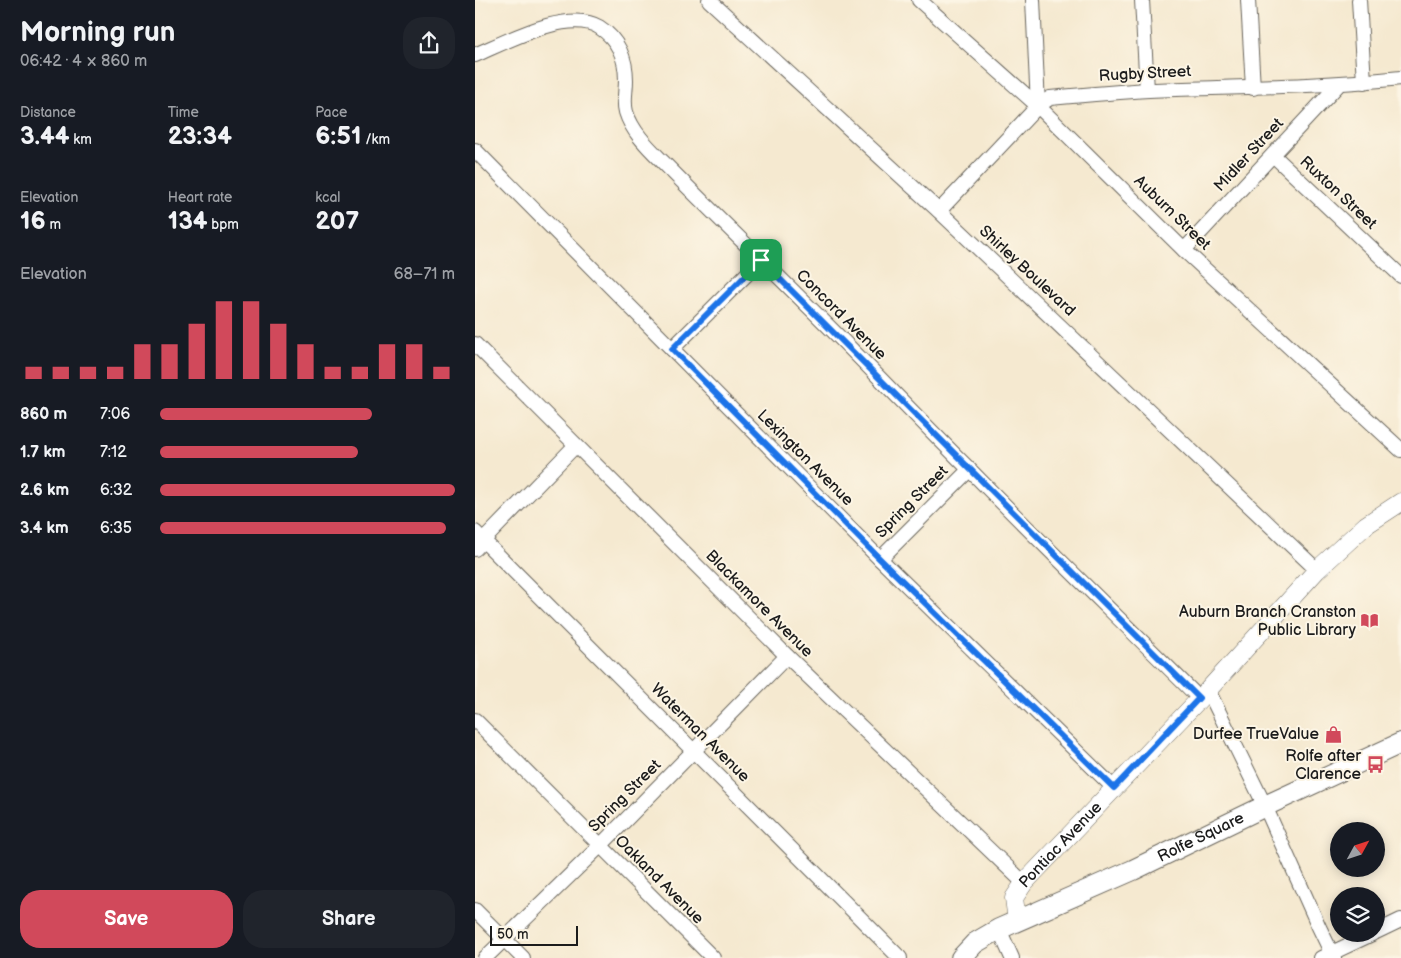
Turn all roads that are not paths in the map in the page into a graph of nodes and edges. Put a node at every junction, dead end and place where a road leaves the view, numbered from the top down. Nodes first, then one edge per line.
1 (709, 0) edge
2 (919, 0) edge
3 (1033, 0) edge
4 (1142, 0) edge
5 (1248, 0) edge
6 (1359, 0) edge
7 (930, 5) edge
8 (475, 55) edge
9 (1401, 78) edge
10 (1364, 82) junction
11 (1339, 84) junction
12 (1253, 88) junction
13 (1147, 90) junction
14 (1038, 106) junction
15 (475, 150) edge
16 (1273, 155) junction
17 (939, 212) junction
18 (1184, 250) junction
19 (761, 260) junction
20 (1401, 276) edge
21 (475, 344) edge
22 (672, 349) junction
23 (576, 445) junction
24 (1401, 450) edge
25 (969, 470) junction
26 (1401, 502) edge
27 (478, 540) edge
28 (880, 559) junction
29 (1317, 570) junction
30 (787, 656) junction
31 (1204, 694) junction
32 (475, 720) edge
33 (1401, 743) edge
34 (694, 751) junction
35 (1114, 788) junction
36 (1265, 806) junction
37 (600, 846) junction
38 (1024, 883) junction
39 (475, 910) edge
40 (1401, 920) edge
41 (1017, 921) junction
42 (1385, 928) edge
43 (999, 929) junction
44 (504, 939) junction
45 (1356, 942) edge
46 (1329, 956) edge
47 (485, 958) edge
48 (523, 958) edge
49 (713, 958) edge
50 (900, 958) edge
51 (961, 958) edge
52 (1012, 958) edge

1 - 17 street, Shirley Boulevard
2 - 7 street, Auburn Street
3 - 14 street
4 - 13 street
5 - 12 street
6 - 10 street
7 - 14 street, Auburn Street
8 - 19 street, Concord Avenue
9 - 10 street, Rugby Street
10 - 11 street, Rugby Street
11 - 12 street, Rugby Street
11 - 16 street, Midler Street
12 - 13 street, Rugby Street
13 - 14 street, Rugby Street
14 - 17 street, Rugby Street
14 - 18 street, Auburn Street
15 - 22 street, Lexington Avenue
16 - 18 street, Midler Street
16 - 20 street, Ruxton Street
17 - 29 street, Shirley Boulevard
18 - 24 street, Auburn Street
19 - 22 street
19 - 25 street, Concord Avenue
21 - 23 street, Blackamore Avenue
22 - 28 street, Lexington Avenue
23 - 27 street
23 - 30 street, Blackamore Avenue
25 - 28 street, Spring Street
25 - 31 street, Concord Avenue
26 - 29 street, Pontiac Avenue
27 - 34 street, Waterman Avenue
28 - 35 street, Lexington Avenue
29 - 31 street, Pontiac Avenue
30 - 34 street, Spring Street
30 - 38 street, Blackamore Avenue
31 - 35 street, Pontiac Avenue
31 - 36 street, Concord Avenue
32 - 37 street, Oakland Avenue
33 - 36 main road, Rolfe Square
34 - 37 street, Spring Street
34 - 50 street, Waterman Avenue
35 - 38 street, Pontiac Avenue
36 - 41 main road, Rolfe Square
36 - 46 street, Concord Avenue
37 - 44 street, Spring Street
37 - 49 street, Oakland Avenue
38 - 41 street, Pontiac Avenue
39 - 44 street
40 - 42 street
41 - 43 main road, Rolfe Square
43 - 51 main road
43 - 52 street
44 - 47 street, Spring Street
44 - 48 street
45 - 46 street

